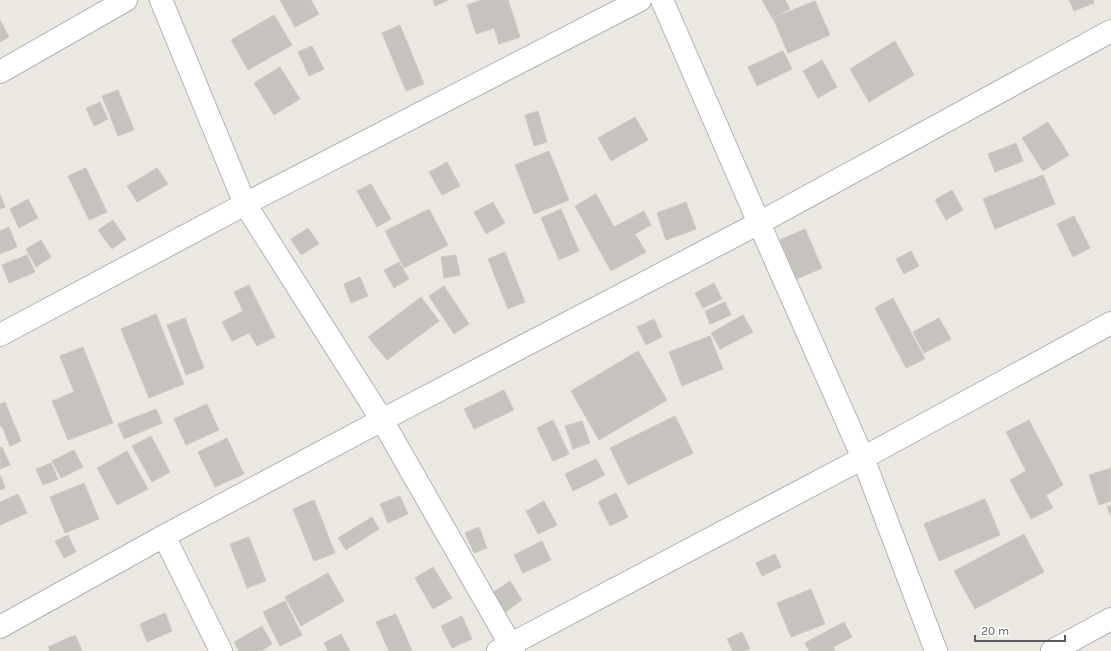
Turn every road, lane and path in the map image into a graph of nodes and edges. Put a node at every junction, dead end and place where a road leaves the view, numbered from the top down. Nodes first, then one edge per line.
1 (126, 0) edge
2 (161, 0) edge
3 (640, 0) edge
4 (662, 0) edge
5 (1111, 31) edge
6 (0, 72) edge
7 (245, 204) junction
8 (759, 223) junction
9 (1111, 323) edge
10 (0, 335) edge
11 (382, 420) junction
12 (863, 458) junction
13 (164, 536) junction
14 (1111, 619) edge
15 (0, 628) edge
16 (507, 649) edge
17 (221, 651) edge
18 (936, 651) edge
19 (1052, 651) edge

1 - 6 street
2 - 7 street
3 - 7 street
4 - 8 street
5 - 8 street
7 - 10 street
7 - 11 street
8 - 11 street
8 - 12 street
9 - 12 street
11 - 13 street
11 - 16 street
12 - 16 street
12 - 18 street
13 - 15 street
13 - 17 street
14 - 19 street

